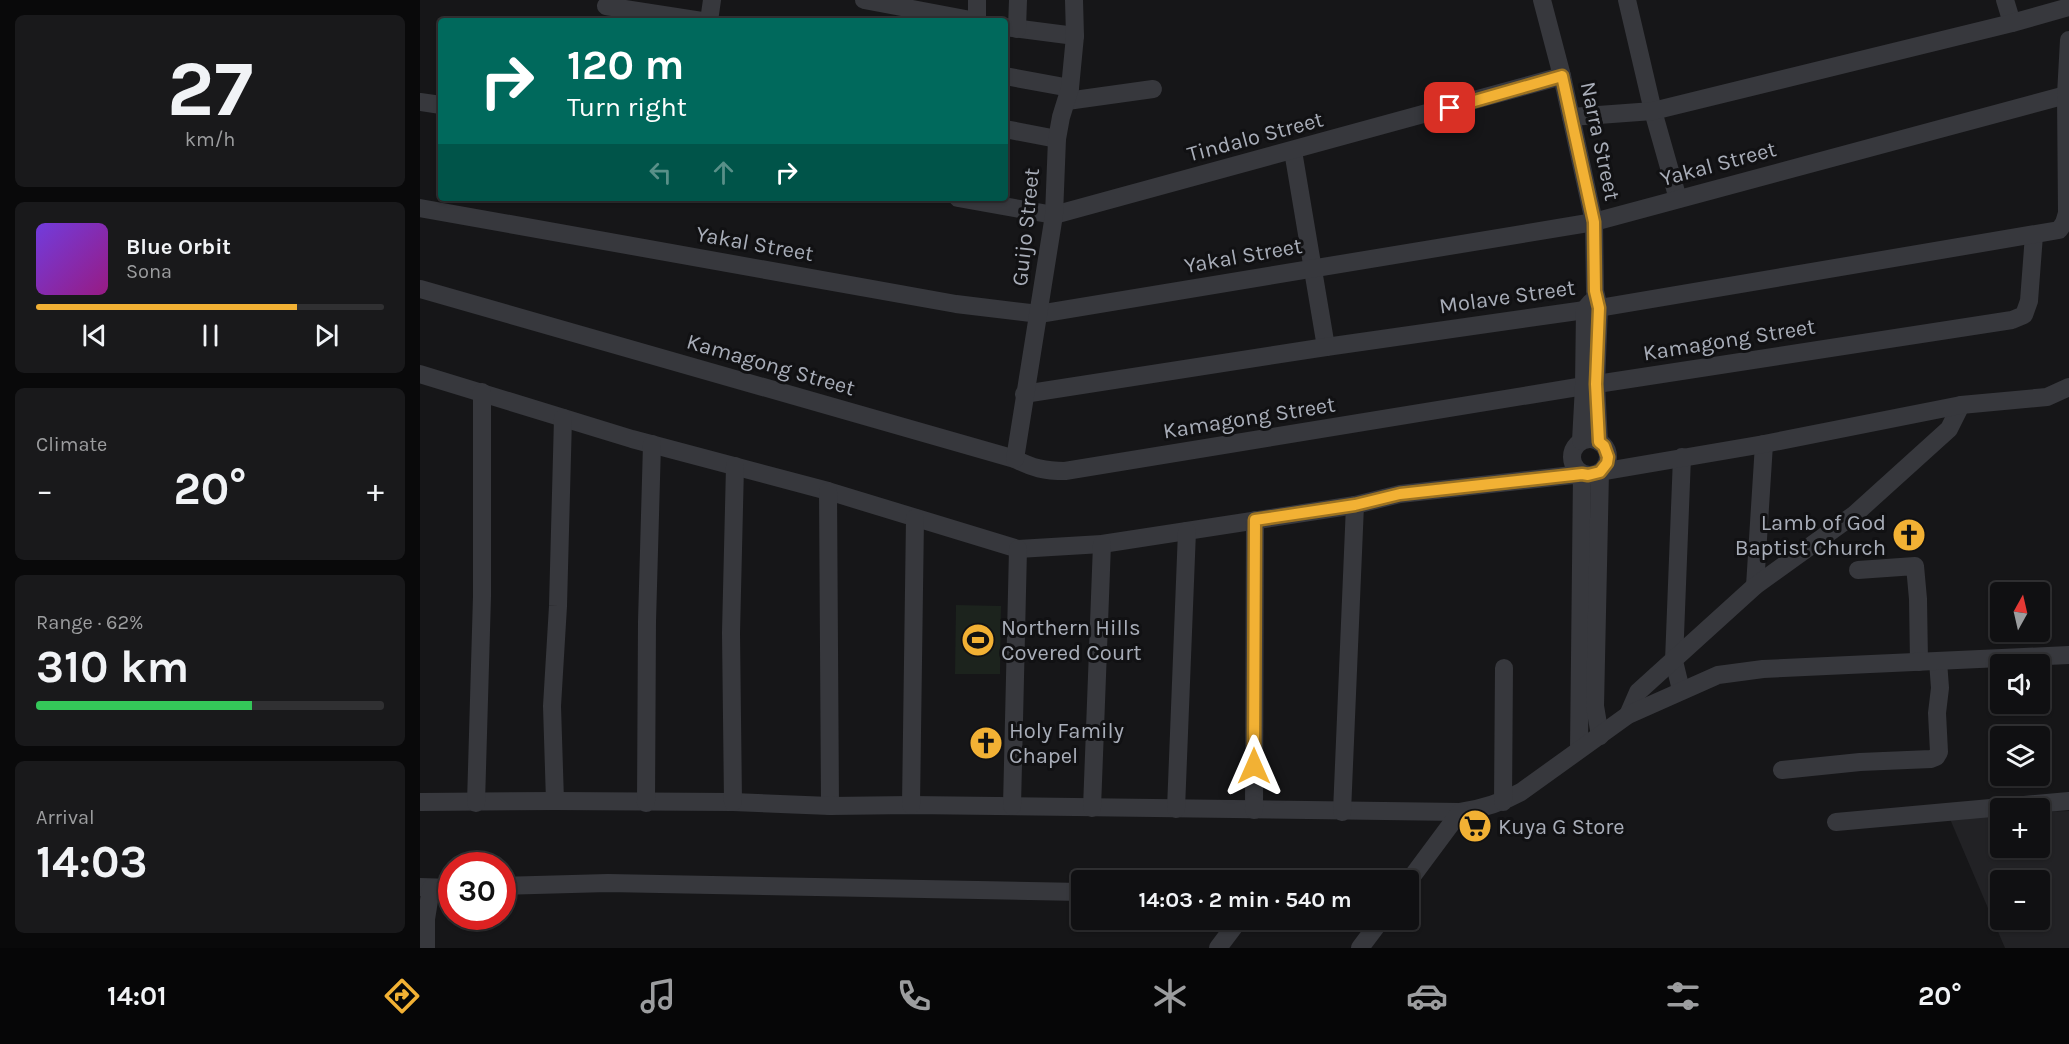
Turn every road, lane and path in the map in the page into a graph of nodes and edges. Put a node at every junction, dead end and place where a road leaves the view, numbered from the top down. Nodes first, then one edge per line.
1 (712, 0) edge
2 (864, 0) edge
3 (978, 0) edge
4 (1018, 0) edge
5 (1074, 0) edge
6 (1542, 0) edge
7 (1627, 0) edge
8 (2006, 0) edge
9 (660, 7) edge
10 (2069, 7) edge
11 (606, 9) edge
12 (693, 18) edge
13 (709, 18) edge
14 (960, 18) edge
15 (976, 18) edge
16 (2012, 23) junction
17 (1011, 28) edge
18 (1075, 36) junction
19 (2069, 40) edge
20 (1562, 76) junction
21 (1008, 77) edge
22 (1153, 88) dead end
23 (1068, 94) junction
24 (2066, 96) junction
25 (420, 102) edge
26 (438, 105) edge
27 (1653, 111) junction
28 (1571, 117) junction
29 (1008, 130) edge
30 (1057, 139) junction
31 (1293, 151) junction
32 (1678, 199) junction
33 (975, 201) edge
34 (420, 208) edge
35 (1054, 215) junction
36 (1594, 222) junction
37 (2034, 235) junction
38 (1312, 268) junction
39 (420, 289) edge
40 (1593, 304) junction
41 (1039, 314) junction
42 (1326, 347) junction
43 (420, 374) edge
44 (1590, 385) junction
45 (2069, 387) edge
46 (482, 392) junction
47 (1024, 394) junction
48 (1961, 405) junction
49 (563, 418) junction
50 (1581, 441) junction
51 (1599, 442) junction
52 (652, 444) junction
53 (1764, 444) junction
54 (1682, 457) junction
55 (1015, 459) junction
56 (735, 466) junction
57 (1591, 473) junction
58 (828, 491) junction
59 (1355, 505) junction
60 (915, 518) junction
61 (1255, 520) junction
62 (1187, 531) junction
63 (1102, 543) junction
64 (1018, 549) junction
65 (1858, 570) dead end
66 (1755, 586) junction
67 (2069, 655) edge
68 (1674, 661) junction
69 (1919, 662) junction
70 (1938, 662) junction
71 (1504, 668) dead end
72 (1682, 690) junction
73 (1628, 715) junction
74 (1600, 736) junction
75 (1579, 749) junction
76 (1782, 770) dead end
77 (555, 801) junction
78 (2069, 801) edge
79 (420, 802) edge
80 (646, 802) junction
81 (733, 802) junction
82 (1503, 802) junction
83 (476, 803) junction
84 (911, 805) junction
85 (830, 806) junction
86 (1012, 806) junction
87 (1092, 808) junction
88 (1176, 809) junction
89 (1254, 810) junction
90 (1342, 812) junction
91 (1460, 812) junction
92 (1836, 822) dead end
93 (1417, 870) edge
94 (516, 886) edge
95 (425, 888) edge
96 (1071, 892) edge
97 (1234, 930) edge
98 (1374, 930) edge
99 (1226, 945) edge
100 (426, 948) edge
101 (1360, 948) edge

1 - 13 street
2 - 14 street
3 - 15 street
4 - 17 street
5 - 18 street, Guijo Street
6 - 20 street, Narra Street
7 - 27 street
8 - 16 street
9 - 11 street
9 - 12 street
10 - 16 street
16 - 27 street
17 - 18 street
18 - 23 street, Guijo Street
19 - 24 street
20 - 28 street, Narra Street
20 - 31 street, Tindalo Street
21 - 23 street
22 - 23 street
23 - 30 street, Guijo Street
24 - 32 street, Yakal Street
24 - 37 street, Molave Street
25 - 26 street
27 - 28 street
27 - 32 street
28 - 36 street, Narra Street
29 - 30 street
30 - 35 street, Guijo Street
31 - 35 street, Tindalo Street
31 - 38 street
32 - 36 street, Yakal Street
33 - 35 street, Tindalo Street
34 - 41 street, Yakal Street
35 - 41 street, Guijo Street
36 - 38 street, Yakal Street
36 - 40 street, Narra Street
37 - 40 street, Molave Street
37 - 44 street, Kamagong Street
38 - 41 street, Yakal Street
38 - 42 street
39 - 55 street, Kamagong Street
40 - 42 street, Molave Street
40 - 44 street, Narra Street
41 - 47 street, Guijo Street
42 - 47 street, Molave Street
43 - 46 street
44 - 50 street, Narra Street
44 - 51 street, Narra Street
44 - 55 street, Kamagong Street
45 - 48 street
46 - 49 street
46 - 83 street
47 - 55 street, Guijo Street
48 - 53 street
48 - 66 street
49 - 52 street
49 - 77 street
50 - 51 street
50 - 57 street
51 - 57 street
52 - 56 street
52 - 80 street
53 - 54 street
53 - 66 street
54 - 57 street
54 - 68 street
56 - 58 street
56 - 81 street
57 - 59 street
57 - 74 street
57 - 75 street
58 - 60 street
58 - 85 street
59 - 61 street
59 - 90 street
60 - 64 street
60 - 84 street
61 - 62 street
61 - 89 street
62 - 63 street
62 - 88 street
63 - 64 street
63 - 87 street
64 - 86 street
65 - 69 street
66 - 68 street
67 - 70 street
68 - 72 street
68 - 73 street
69 - 70 street
69 - 72 street
70 - 76 street
71 - 82 street
72 - 73 street
73 - 74 street
74 - 75 street
75 - 82 street
77 - 80 street
77 - 83 street
78 - 92 street
79 - 83 street
80 - 81 street
81 - 85 street
82 - 91 street
84 - 85 street
84 - 86 street
86 - 87 street
87 - 88 street
88 - 89 street
89 - 90 street
90 - 91 street
91 - 93 street
94 - 96 street
95 - 100 street
97 - 99 street
98 - 101 street

